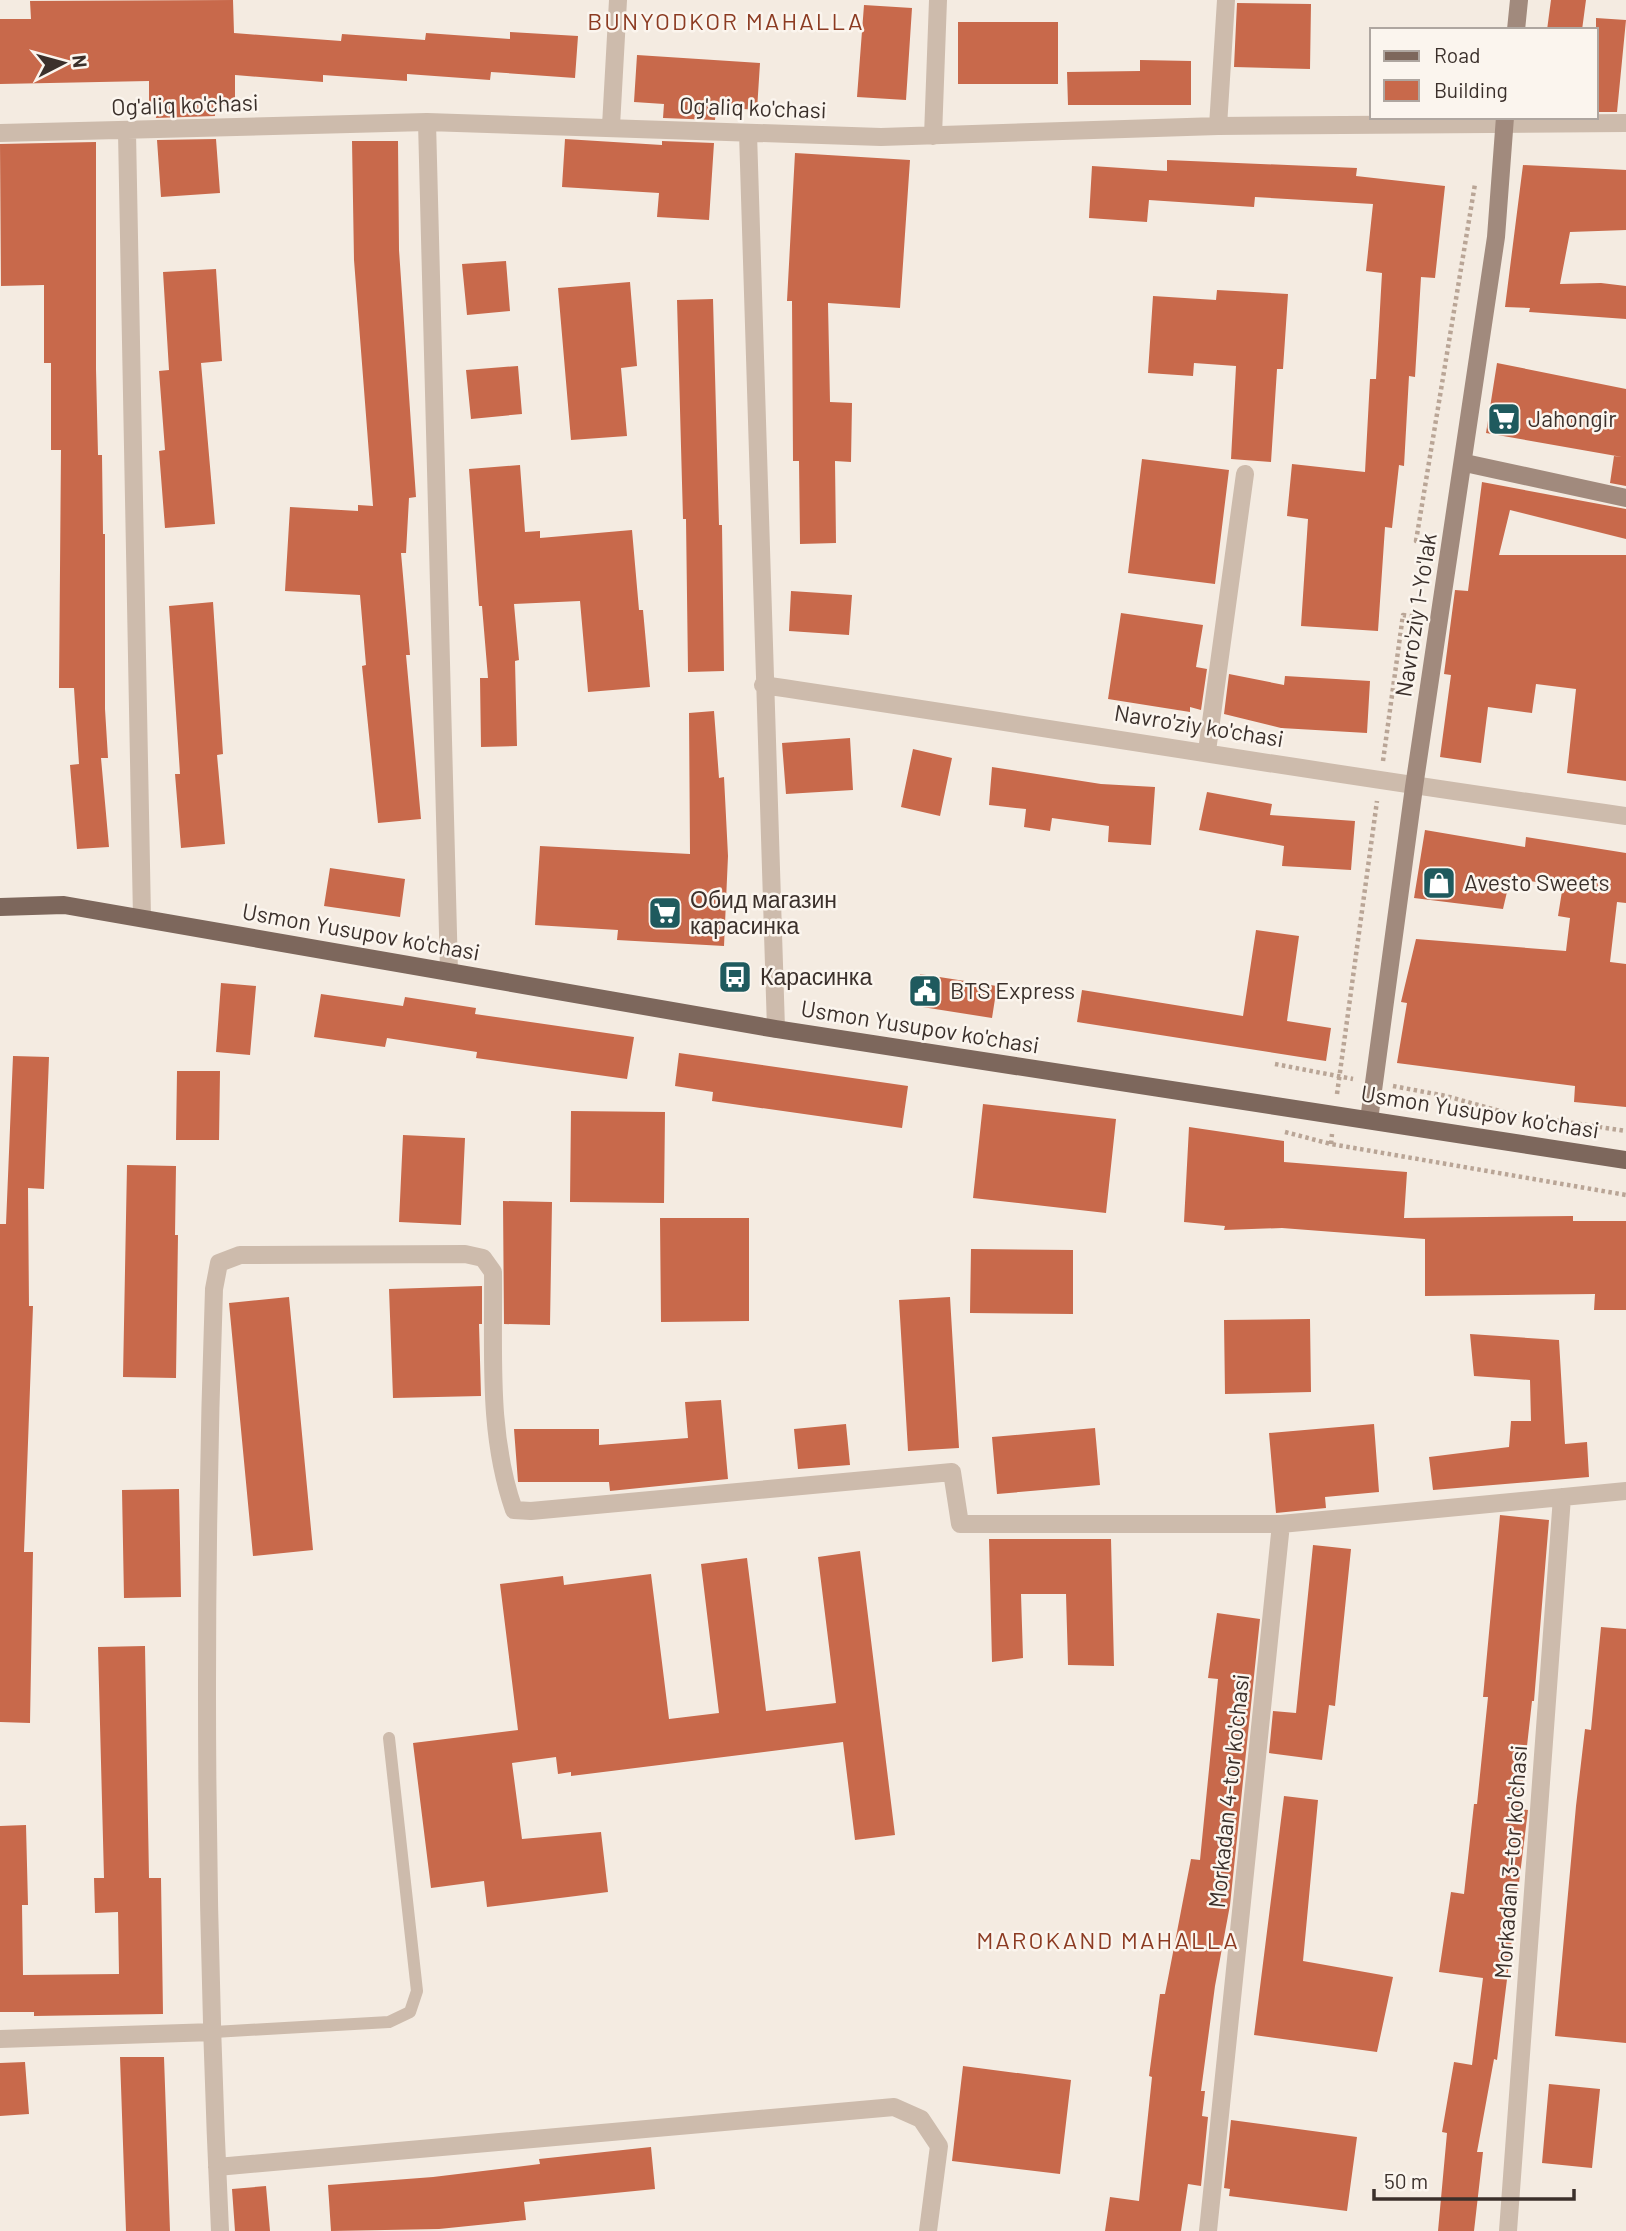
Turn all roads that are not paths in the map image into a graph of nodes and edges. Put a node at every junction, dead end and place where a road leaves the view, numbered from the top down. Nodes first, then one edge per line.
1 (618, 0) edge
2 (938, 0) edge
3 (1226, 0) edge
4 (1519, 0) edge
5 (1516, 28) edge
6 (1505, 121) edge
7 (427, 122) junction
8 (1626, 123) edge
9 (611, 126) junction
10 (1218, 126) junction
11 (127, 132) junction
12 (0, 133) edge
13 (748, 133) junction
14 (933, 136) junction
15 (1465, 463) junction
16 (1245, 474) dead end
17 (1626, 498) edge
18 (763, 685) junction
19 (1207, 751) junction
20 (1414, 787) junction
21 (1626, 816) edge
22 (0, 907) edge
23 (142, 918) junction
24 (449, 972) junction
25 (776, 1030) junction
26 (1368, 1119) junction
27 (1626, 1160) edge
28 (1626, 1490) edge
29 (1562, 1497) junction
30 (1281, 1524) junction
31 (389, 1738) dead end
32 (214, 2032) junction
33 (0, 2039) edge
34 (217, 2167) junction
35 (220, 2231) edge
36 (928, 2231) edge
37 (1208, 2231) edge
38 (1510, 2231) edge

1 - 9 street
2 - 14 street
3 - 10 street
4 - 5 street
6 - 8 street, Og'aliq ko'chasi
6 - 10 street, Og'aliq ko'chasi
6 - 15 street, Navro'ziy 1-Yo'lak
7 - 9 street, Og'aliq ko'chasi
7 - 11 street, Og'aliq ko'chasi
7 - 24 street
9 - 13 street, Og'aliq ko'chasi
10 - 14 street, Og'aliq ko'chasi
11 - 12 street, Og'aliq ko'chasi
11 - 23 street
13 - 14 street, Og'aliq ko'chasi
13 - 18 street
15 - 17 street
15 - 20 street, Navro'ziy 1-Yo'lak
16 - 19 street
18 - 19 street, Navro'ziy ko'chasi
18 - 25 street
19 - 20 street, Navro'ziy ko'chasi
20 - 21 street, Navro'ziy ko'chasi
20 - 26 street, Navro'ziy 1-Yo'lak
22 - 23 main road, Usmon Yusupov ko'chasi
23 - 24 main road, Usmon Yusupov ko'chasi
24 - 25 main road, Usmon Yusupov ko'chasi
25 - 26 main road, Usmon Yusupov ko'chasi
26 - 27 main road, Usmon Yusupov ko'chasi
28 - 29 street
29 - 30 street
29 - 38 street, Morkadan 3-tor ko'chasi
30 - 32 street
30 - 37 street, Morkadan 4-tor ko'chasi
31 - 32 lane
32 - 33 street
32 - 34 street
34 - 35 street
34 - 36 street

